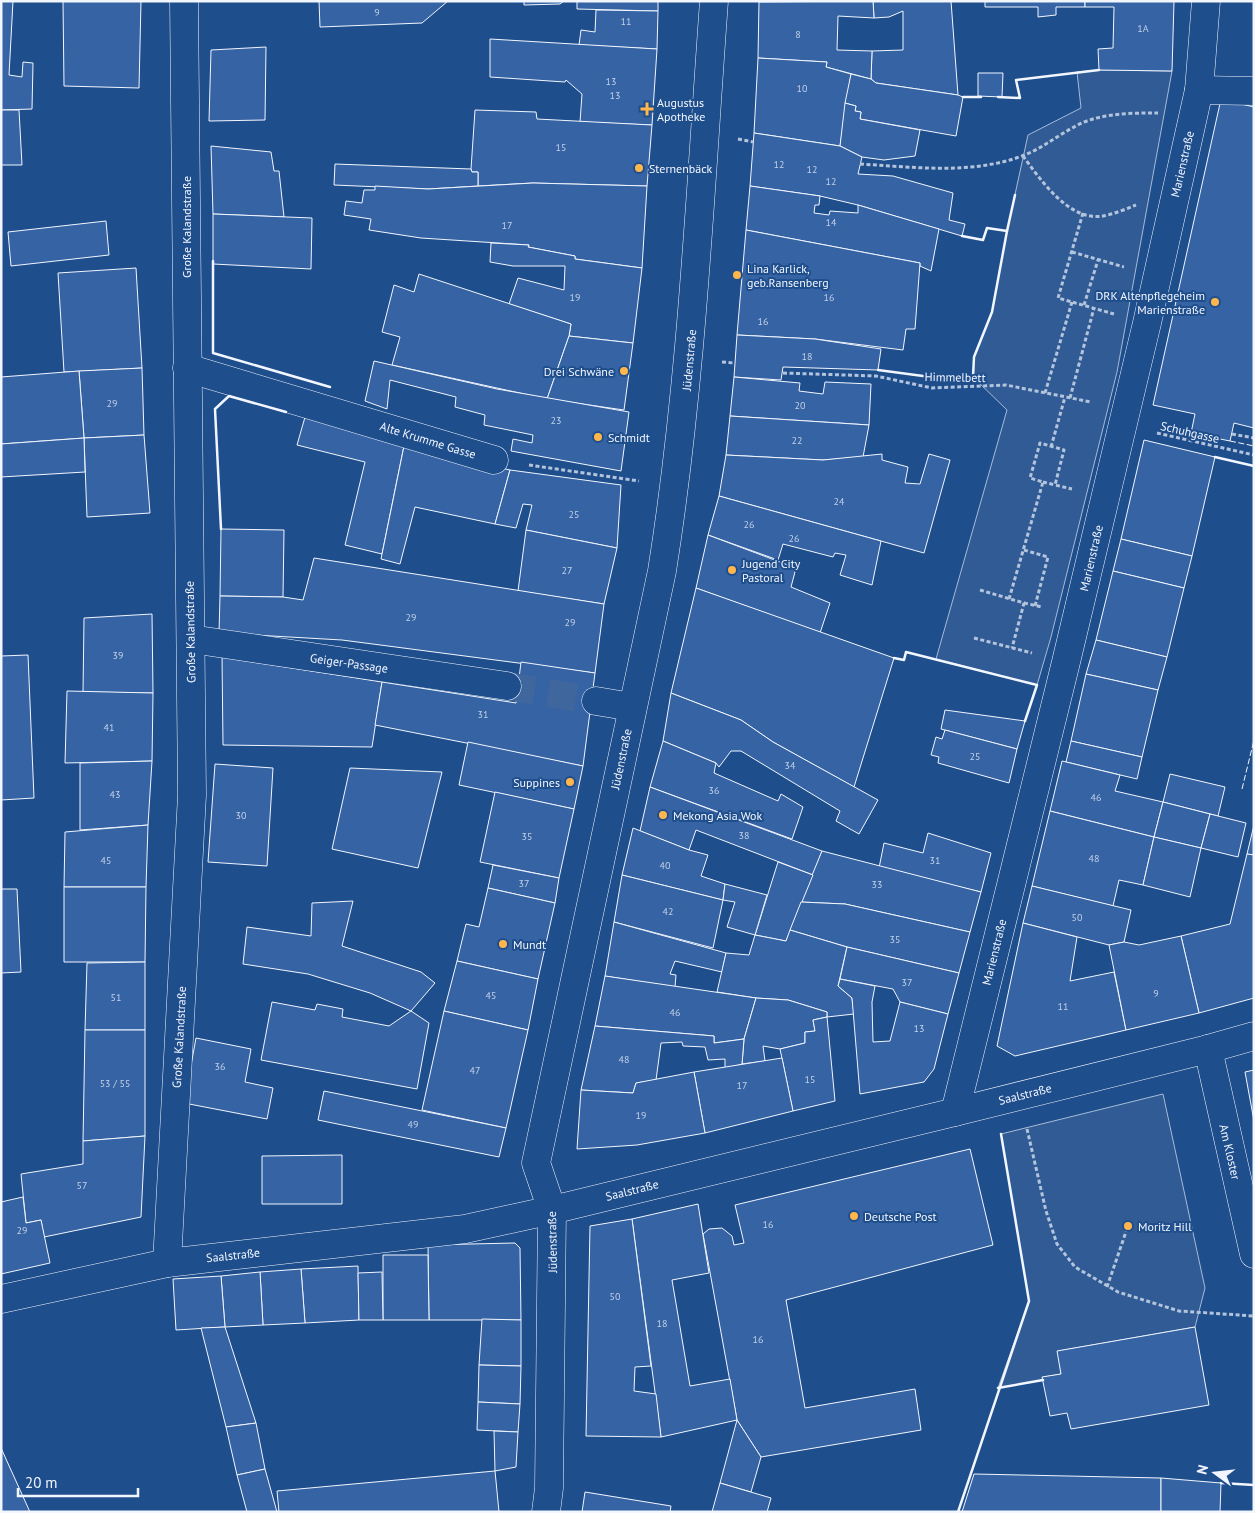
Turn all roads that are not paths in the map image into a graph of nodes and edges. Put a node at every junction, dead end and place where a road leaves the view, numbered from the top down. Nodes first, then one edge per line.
1 (184, 1) edge
2 (714, 1) edge
3 (1206, 1) edge
4 (1254, 91) edge
5 (1196, 102) junction
6 (187, 368) junction
7 (494, 460) road end
8 (191, 639) junction
9 (507, 686) tunnel mouth
10 (596, 701) tunnel mouth
11 (632, 707) junction
12 (1254, 1036) edge
13 (1208, 1049) junction
14 (954, 1112) junction
15 (552, 1210) junction
16 (1254, 1254) edge
17 (167, 1263) junction
18 (1, 1299) edge
19 (546, 1512) edge

1 - 6 street, Große Kalandstraße
2 - 11 street, Jüdenstraße
3 - 5 street, Marienstraße
4 - 5 street
5 - 14 street, Marienstraße
6 - 7 street, Alte Krumme Gasse
6 - 8 street, Große Kalandstraße
8 - 9 street, Geiger-Passage
8 - 17 street, Große Kalandstraße
10 - 11 street
11 - 15 street, Jüdenstraße
12 - 13 street, Saalstraße
13 - 14 street, Saalstraße
13 - 16 street, Am Kloster
14 - 15 street, Saalstraße
15 - 17 street, Saalstraße
15 - 19 street, Jüdenstraße
17 - 18 street, Saalstraße

